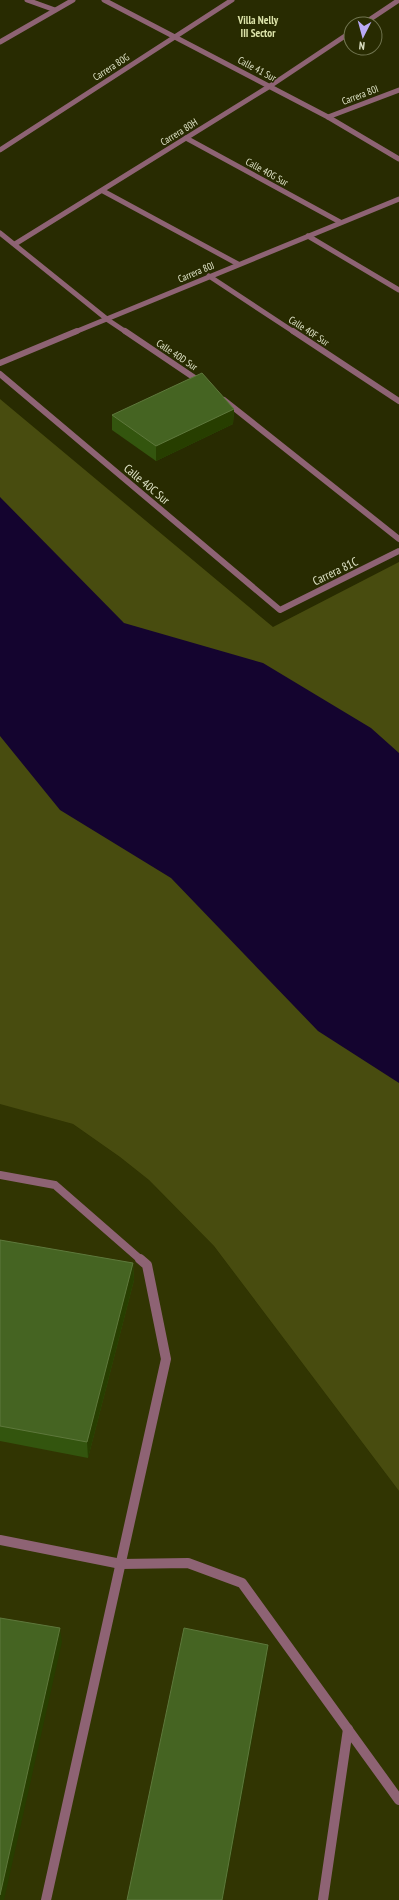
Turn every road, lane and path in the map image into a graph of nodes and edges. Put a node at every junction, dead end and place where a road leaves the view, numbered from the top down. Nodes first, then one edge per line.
1 (27, 0) edge
2 (73, 0) edge
3 (104, 0) edge
4 (232, 0) edge
5 (397, 3) edge
6 (55, 10) junction
7 (376, 16) edge
8 (175, 36) junction
9 (343, 37) edge
10 (0, 42) edge
11 (270, 86) junction
12 (399, 90) edge
13 (328, 117) junction
14 (186, 138) junction
15 (0, 150) edge
16 (399, 159) edge
17 (103, 191) junction
18 (399, 199) edge
19 (340, 222) junction
20 (0, 233) edge
21 (308, 236) junction
22 (15, 244) junction
23 (238, 264) junction
24 (209, 276) junction
25 (399, 290) edge
26 (108, 320) junction
27 (0, 363) edge
28 (0, 374) edge
29 (204, 385) edge
30 (217, 395) edge
31 (399, 401) edge
32 (399, 539) edge
33 (399, 551) edge
34 (280, 610) joint
35 (0, 1175) edge
36 (0, 1540) edge
37 (121, 1564) junction
38 (348, 1729) junction
39 (399, 1800) edge
40 (46, 1900) edge
41 (323, 1900) edge

1 - 6 street
2 - 6 street
3 - 8 street, Calle 41 Sur
4 - 8 street, Carrera 80G
5 - 7 street
6 - 10 street
8 - 11 street, Calle 41 Sur
8 - 15 street, Carrera 80G
9 - 11 street, Carrera 80H
11 - 13 street, Calle 41 Sur
11 - 14 street, Carrera 80H
12 - 13 street, Carrera 80I
13 - 16 street, Calle 41 Sur
14 - 17 street, Carrera 80H
14 - 19 street, Calle 40G Sur
17 - 22 street, Carrera 80H
17 - 23 street
18 - 19 street, Carrera 80J
19 - 21 street, Carrera 80J
20 - 22 street, Calle 40D Sur
21 - 23 street, Carrera 80J
21 - 25 street
22 - 26 street, Calle 40D Sur
23 - 24 street, Carrera 80J
24 - 26 street, Carrera 80J
24 - 31 street, Calle 40F Sur
26 - 27 street, Carrera 80J
26 - 29 street, Calle 40D Sur
28 - 34 street, Calle 40C Sur
30 - 32 street
33 - 34 street, Carrera 81C
35 - 37 street
36 - 37 street
37 - 38 street
37 - 40 street
38 - 39 street
38 - 41 street

